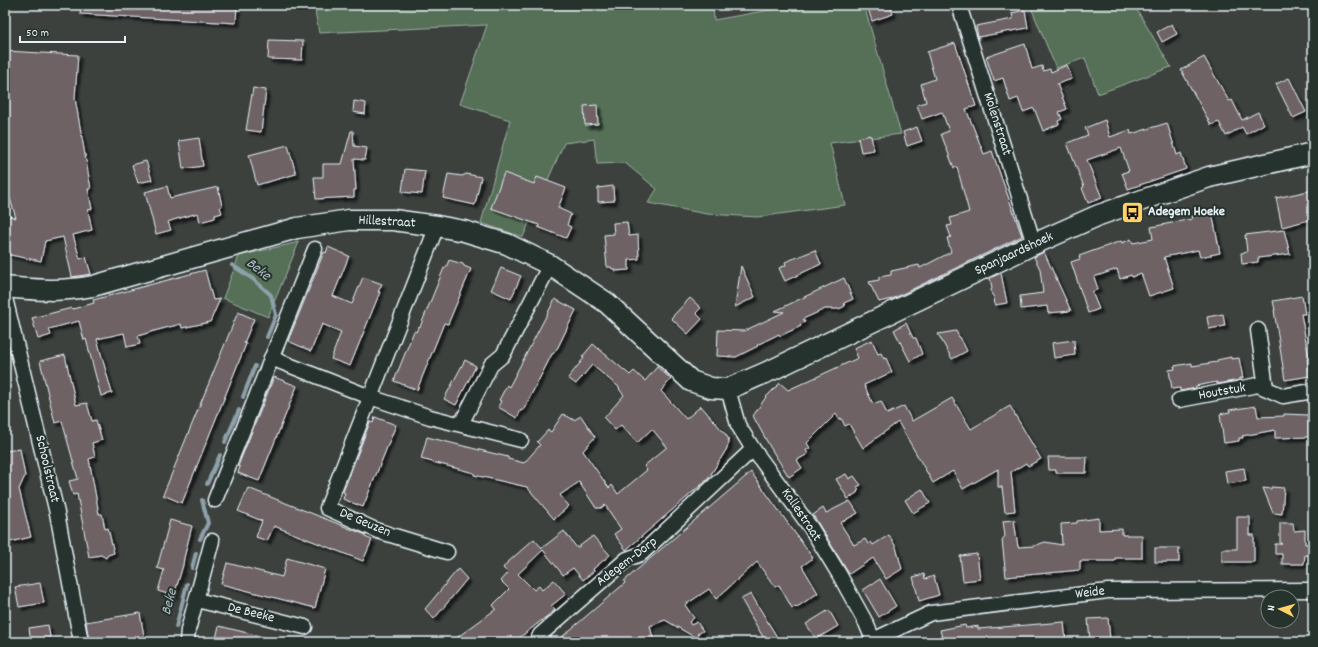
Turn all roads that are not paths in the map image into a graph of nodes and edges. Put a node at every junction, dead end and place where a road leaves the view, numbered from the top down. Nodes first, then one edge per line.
1 (959, 5) edge
2 (1313, 153) edge
3 (437, 226) junction
4 (1034, 244) junction
5 (314, 249) dead end
6 (550, 265) junction
7 (5, 286) edge
8 (5, 298) edge
9 (1258, 330) dead end
10 (271, 358) junction
11 (1266, 388) junction
12 (728, 390) junction
13 (1313, 391) edge
14 (370, 397) junction
15 (1179, 400) dead end
16 (461, 424) junction
17 (521, 440) dead end
18 (754, 449) junction
19 (215, 500) dead end
20 (212, 541) dead end
21 (447, 552) dead end
22 (1313, 590) edge
23 (197, 600) junction
24 (305, 626) dead end
25 (873, 641) edge
26 (81, 642) edge
27 (187, 642) edge
28 (537, 642) edge

1 - 4 street, Molenstraat
2 - 4 street, Spanjaardshoek
3 - 6 street, Hillestraat
3 - 7 street, Hillestraat
3 - 14 street, De Geuzen
4 - 12 street, Spanjaardshoek
5 - 10 street
6 - 12 street, Hillestraat
6 - 16 street
8 - 26 street, Schoolstraat
9 - 11 street, Houtstuk
10 - 14 street
10 - 19 street
11 - 13 street, Houtstuk
11 - 15 street, Houtstuk
12 - 18 street, Kallestraat
14 - 16 street
14 - 21 street, De Geuzen
16 - 17 street
18 - 25 street, Kallestraat
18 - 28 street, Adegem-Dorp
20 - 23 street
22 - 25 street, Weide
23 - 24 street, De Beeke
23 - 27 street

